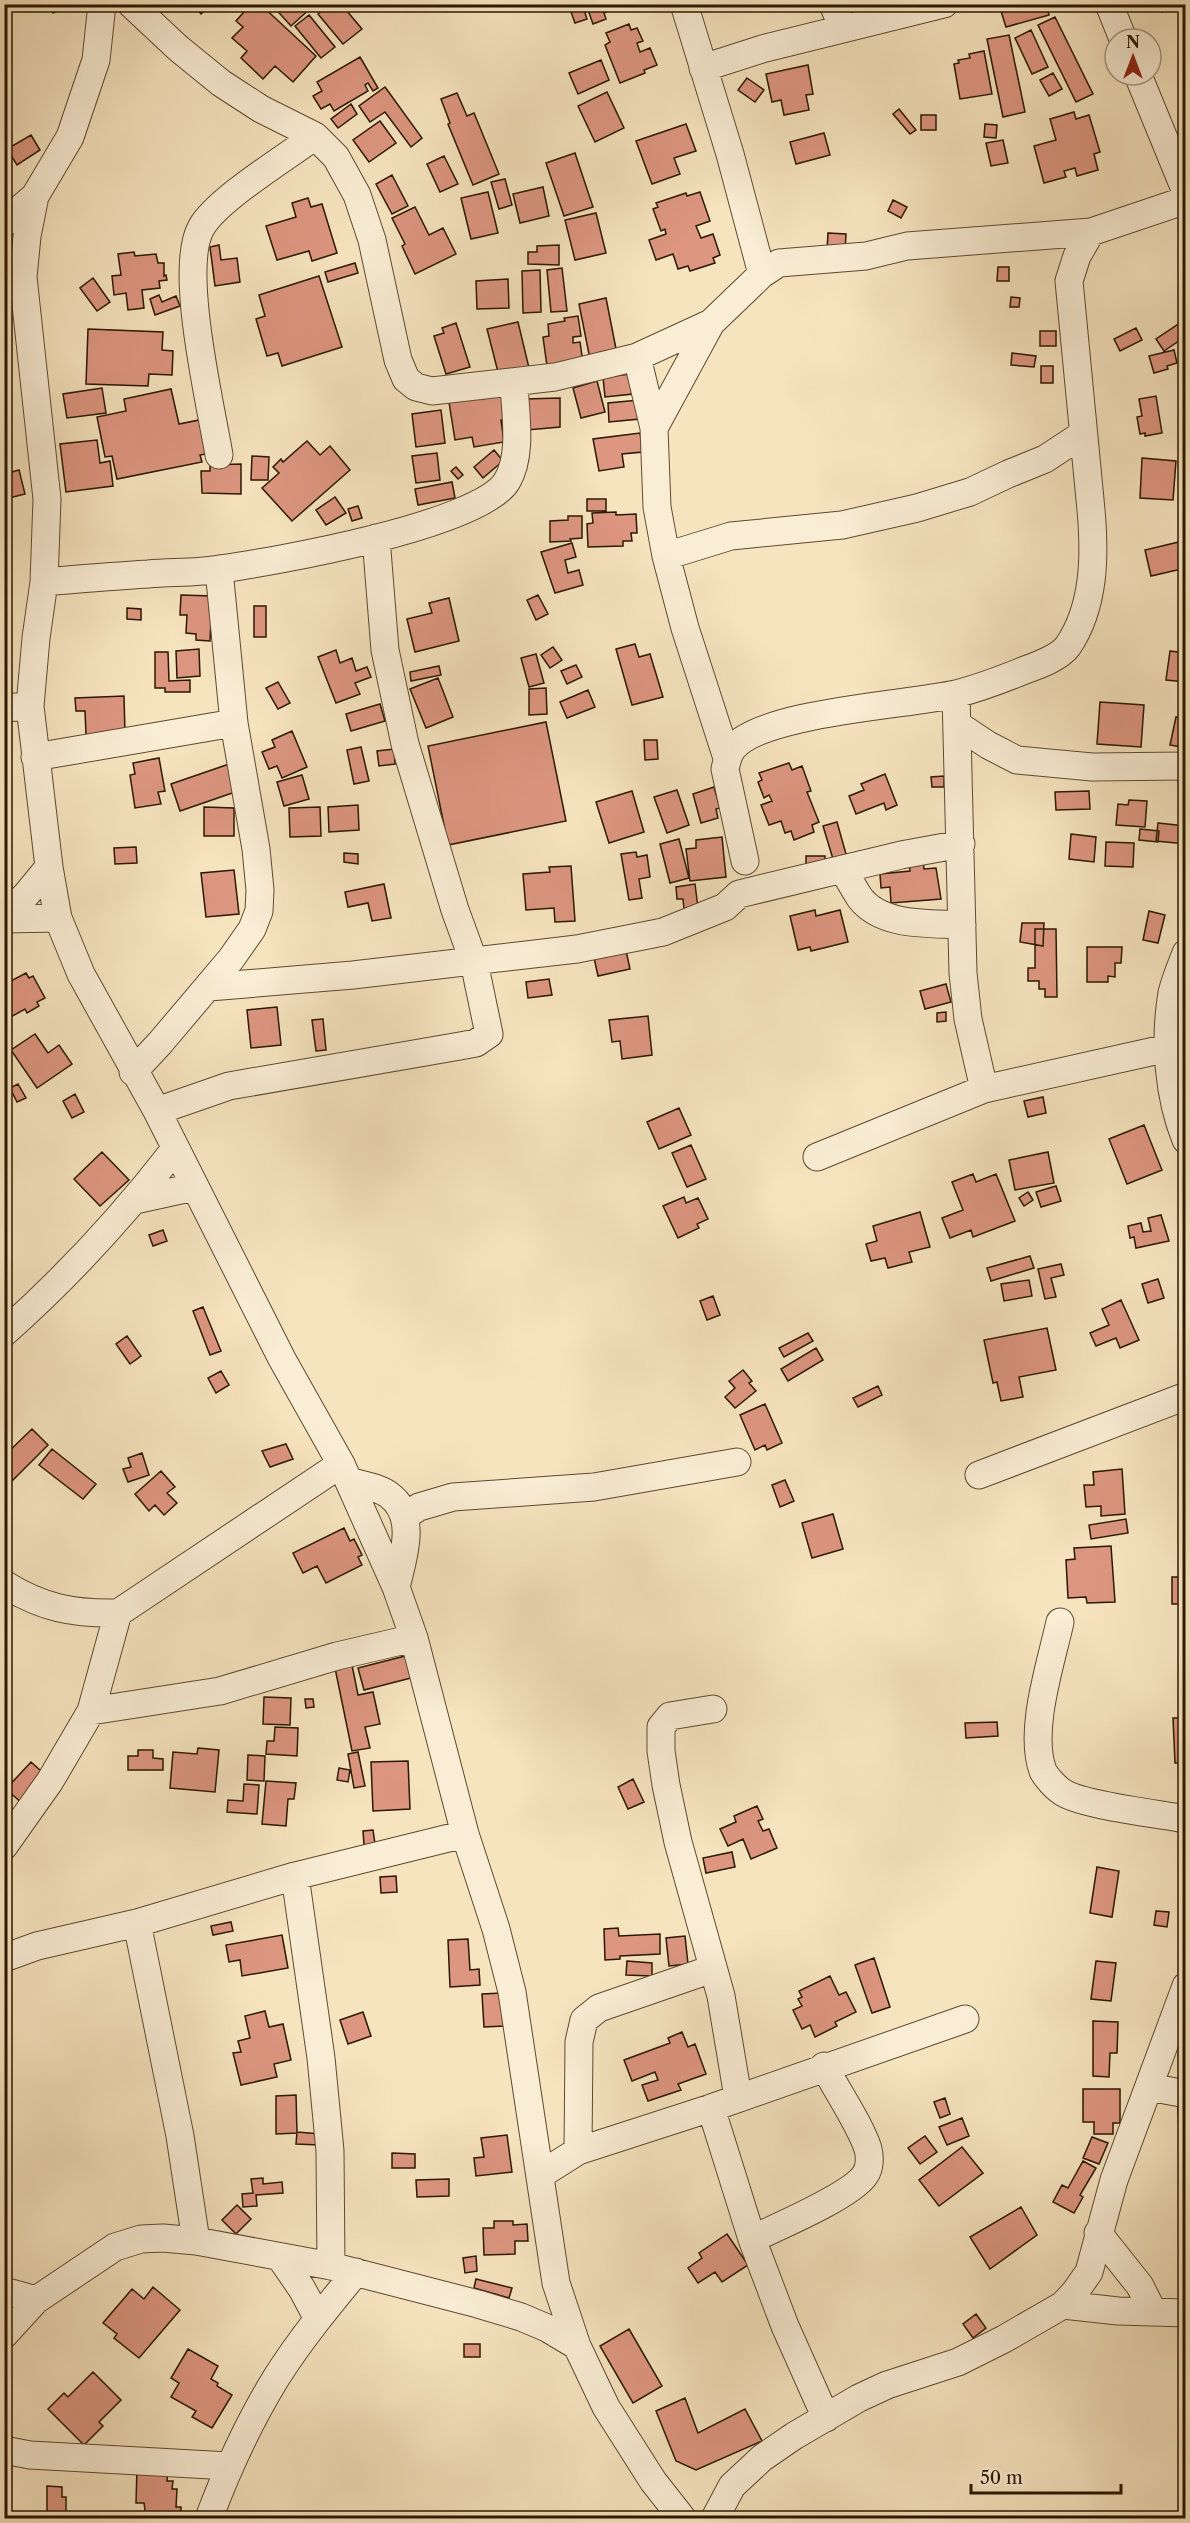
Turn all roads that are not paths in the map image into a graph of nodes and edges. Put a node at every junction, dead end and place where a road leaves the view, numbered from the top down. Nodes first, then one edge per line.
1 (102, 4) edge
2 (131, 4) edge
3 (684, 4) edge
4 (944, 4) edge
5 (1109, 4) edge
6 (838, 17) edge
7 (1118, 27) edge
8 (703, 68) junction
9 (1143, 87) edge
10 (315, 136) junction
11 (1185, 192) edge
12 (35, 196) junction
13 (1185, 200) edge
14 (4, 223) edge
15 (1091, 232) junction
16 (762, 274) junction
17 (711, 323) junction
18 (638, 357) junction
19 (514, 383) junction
20 (654, 428) junction
21 (1083, 434) junction
22 (219, 455) dead end
23 (376, 538) junction
24 (666, 556) junction
25 (219, 570) junction
26 (44, 582) junction
27 (956, 694) junction
28 (17, 707) edge
29 (234, 723) junction
30 (958, 725) junction
31 (35, 757) junction
32 (728, 758) junction
33 (1185, 766) edge
34 (961, 844) junction
35 (745, 861) dead end
36 (49, 867) junction
37 (843, 870) junction
38 (4, 918) edge
39 (58, 918) junction
40 (962, 925) junction
41 (1185, 953) edge
42 (474, 962) junction
43 (209, 987) junction
44 (1168, 1048) junction
45 (133, 1072) junction
46 (984, 1089) junction
47 (157, 1111) junction
48 (1185, 1140) edge
49 (175, 1149) junction
50 (818, 1157) dead end
51 (194, 1187) junction
52 (135, 1200) junction
53 (4, 1333) edge
54 (1185, 1396) edge
55 (737, 1462) dead end
56 (345, 1472) junction
57 (978, 1475) dead end
58 (405, 1516) junction
59 (4, 1584) edge
60 (396, 1587) junction
61 (118, 1613) junction
62 (1060, 1622) dead end
63 (414, 1638) junction
64 (713, 1709) dead end
65 (91, 1711) junction
66 (1185, 1819) edge
67 (465, 1834) junction
68 (4, 1846) edge
69 (295, 1876) junction
70 (137, 1923) junction
71 (4, 1958) edge
72 (712, 1970) junction
73 (1185, 1986) edge
74 (965, 2019) dead end
75 (824, 2066) junction
76 (1149, 2087) junction
77 (1185, 2094) edge
78 (738, 2097) junction
79 (711, 2108) junction
80 (578, 2151) junction
81 (540, 2175) junction
82 (1098, 2233) junction
83 (752, 2238) junction
84 (196, 2241) junction
85 (280, 2257) junction
86 (344, 2269) junction
87 (4, 2291) edge
88 (36, 2300) junction
89 (1063, 2305) junction
90 (1153, 2312) junction
91 (1185, 2313) edge
92 (318, 2319) junction
93 (4, 2335) edge
94 (577, 2346) junction
95 (826, 2418) junction
96 (4, 2450) edge
97 (229, 2466) junction
98 (209, 2518) edge
99 (681, 2518) edge
100 (715, 2518) edge

1 - 12 street
2 - 10 street
3 - 8 street
4 - 6 street
5 - 7 street
6 - 8 street
8 - 16 street
9 - 11 street
10 - 19 street
10 - 22 street
12 - 14 street
12 - 26 street
13 - 15 street
15 - 16 street
15 - 21 street
16 - 17 street
17 - 18 street
17 - 20 street
18 - 19 street
18 - 20 street
19 - 23 street
20 - 24 street
21 - 24 street
21 - 27 street
23 - 25 street
23 - 42 street
24 - 32 street
25 - 26 street
25 - 29 street
26 - 28 street
27 - 30 street
27 - 32 street
28 - 31 street
29 - 31 street
29 - 43 street
30 - 33 street
30 - 34 street
31 - 36 street
32 - 35 street
34 - 37 street
34 - 40 street
36 - 38 street
36 - 39 street
37 - 40 street
37 - 42 street
38 - 39 street
39 - 45 street
40 - 46 street
41 - 44 street
42 - 43 street
42 - 47 street
43 - 45 street
44 - 46 street
44 - 48 street
45 - 47 street
46 - 50 street
47 - 49 street
49 - 51 street
49 - 52 street
51 - 52 street
51 - 56 street
52 - 53 street
54 - 57 street
55 - 58 street
56 - 58 street
56 - 60 street
56 - 61 street
58 - 60 street
59 - 61 street
60 - 63 street
61 - 65 street
62 - 66 street
63 - 65 street
63 - 67 street
64 - 72 street
65 - 68 street
67 - 69 street
67 - 81 street
69 - 70 street
69 - 86 street
70 - 71 street
70 - 84 street
72 - 78 street
72 - 80 street
73 - 76 street
74 - 75 street
75 - 78 street
75 - 83 street
76 - 77 street
76 - 82 street
78 - 79 street
79 - 80 street
79 - 83 street
80 - 81 street
81 - 94 street
82 - 89 street
82 - 90 street
83 - 95 street
84 - 85 street
84 - 88 street
85 - 86 street
85 - 92 street
86 - 92 street
86 - 94 street
87 - 88 street
88 - 93 street
89 - 90 street
89 - 95 street
90 - 91 street
92 - 97 street
94 - 99 street
95 - 100 street
96 - 97 street
97 - 98 street

